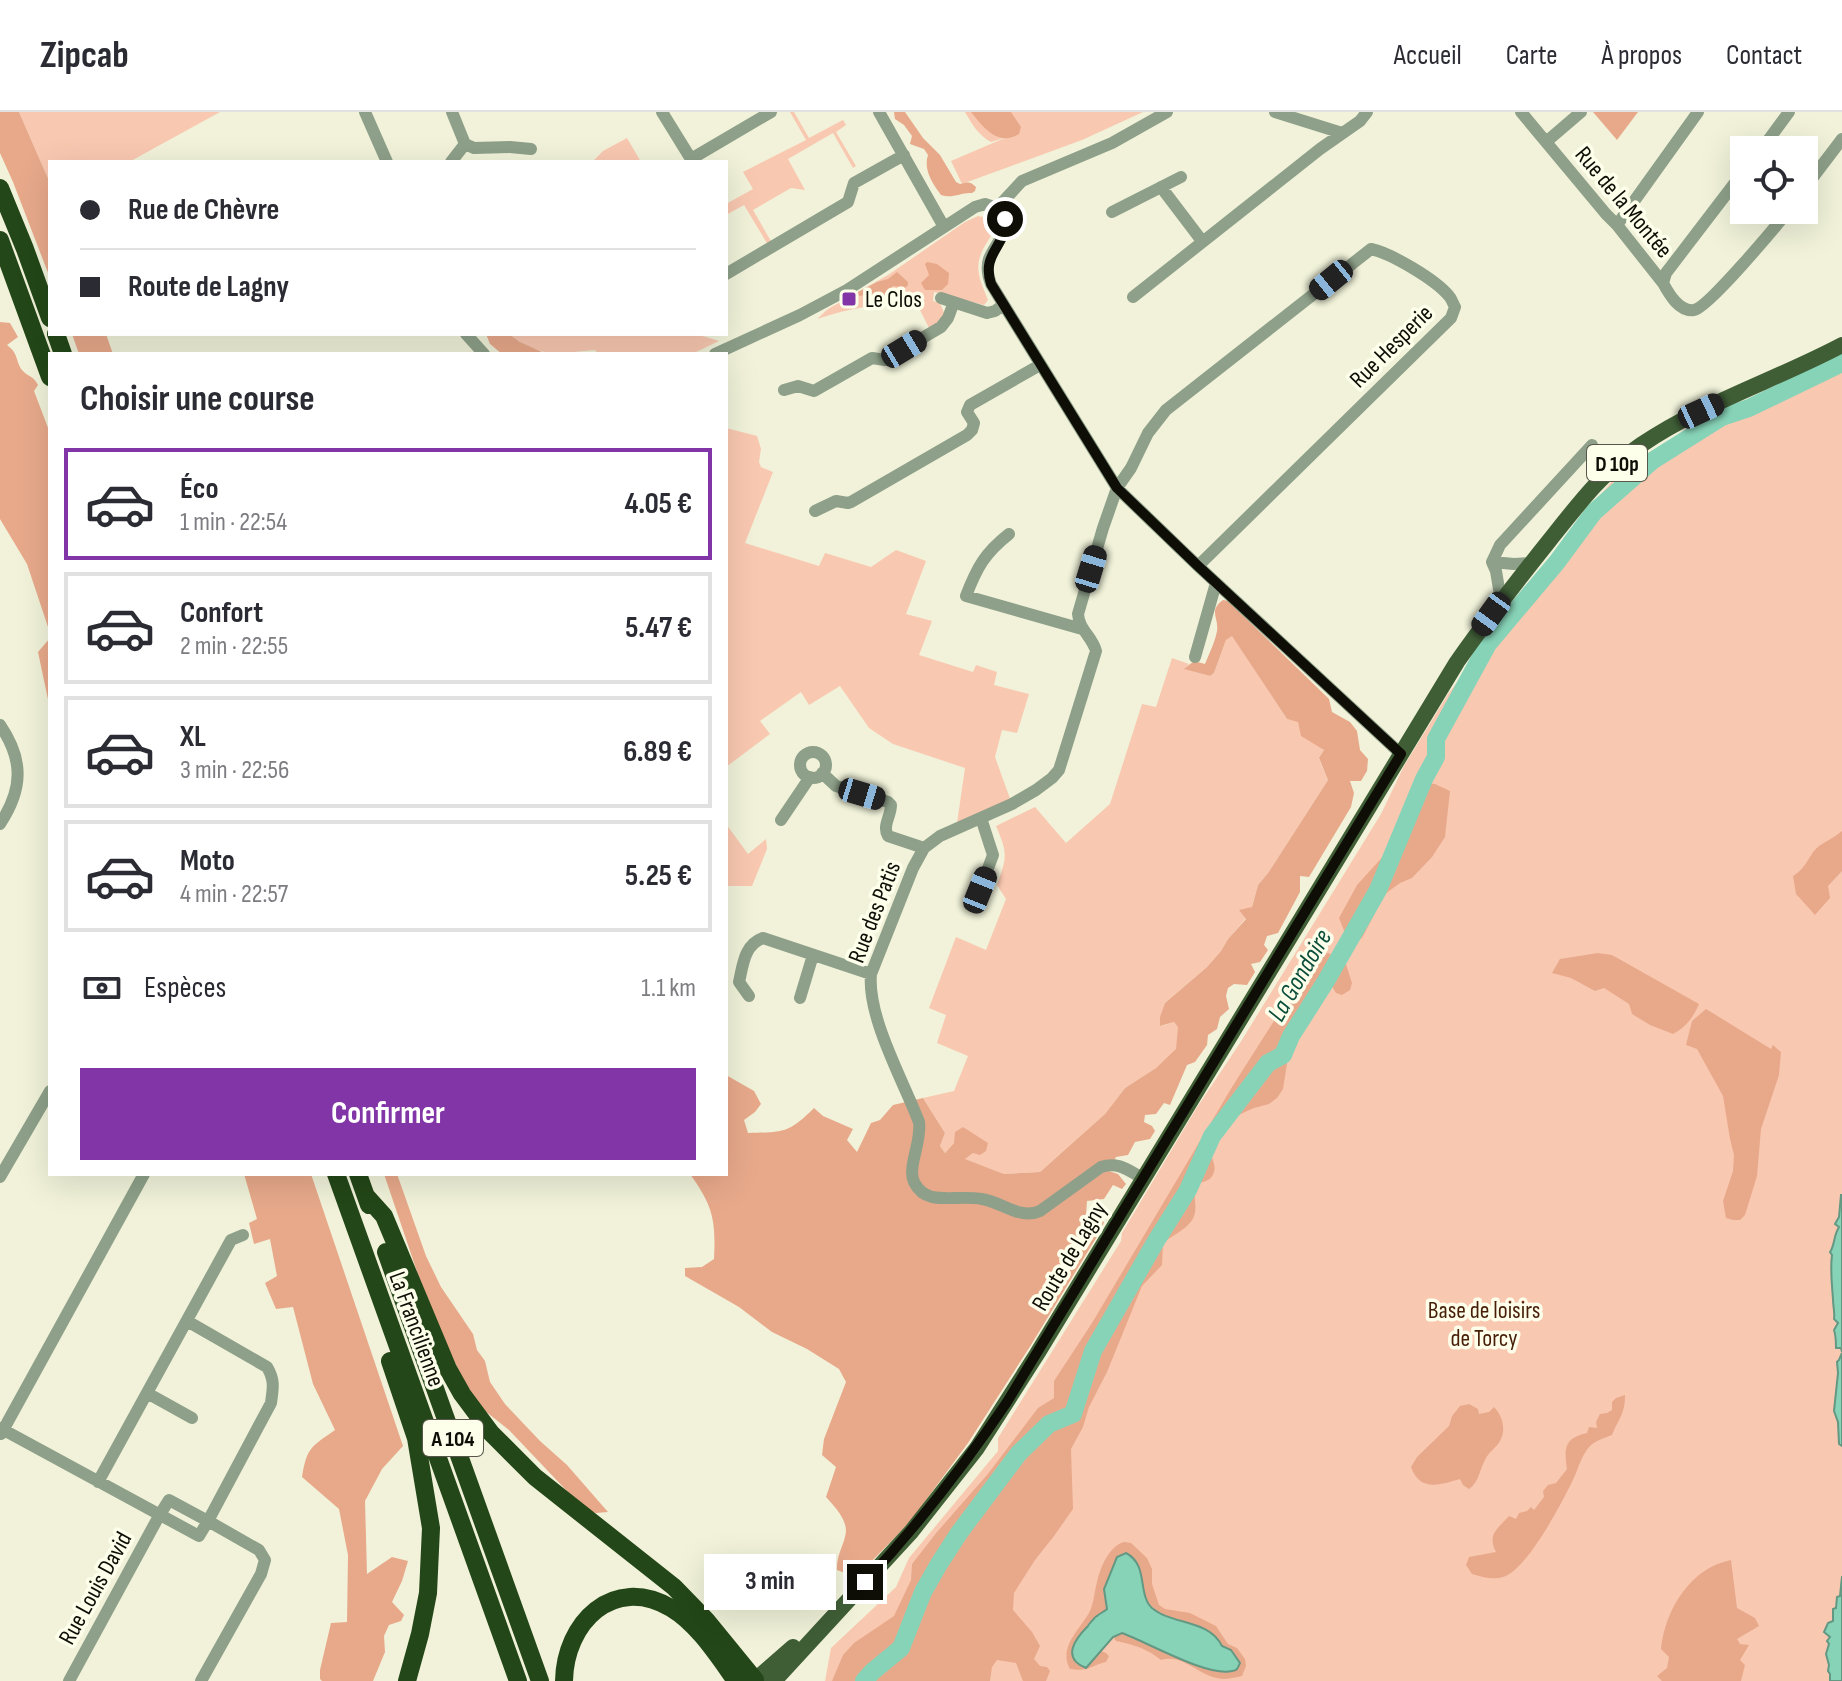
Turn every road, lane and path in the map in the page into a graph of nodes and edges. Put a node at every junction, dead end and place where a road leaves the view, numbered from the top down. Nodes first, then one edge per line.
1 (365, 112) edge
2 (452, 112) edge
3 (662, 112) edge
4 (771, 112) edge
5 (879, 112) edge
6 (1167, 112) edge
7 (1275, 112) edge
8 (1367, 112) edge
9 (1521, 112) edge
10 (1581, 112) edge
11 (1698, 112) edge
12 (1789, 112) edge
13 (1342, 133) junction
14 (1771, 136) edge
15 (1842, 139) edge
16 (1546, 142) junction
17 (465, 144) junction
18 (531, 149) dead end
19 (904, 155) junction
20 (386, 160) edge
21 (453, 160) edge
22 (1818, 171) edge
23 (1181, 177) dead end
24 (1161, 187) junction
25 (0, 188) edge
26 (1730, 189) edge
27 (997, 208) junction
28 (1112, 212) dead end
29 (1777, 224) edge
30 (1617, 225) junction
31 (944, 227) junction
32 (0, 240) edge
33 (1202, 241) junction
34 (728, 273) edge
35 (1663, 283) junction
36 (1133, 297) dead end
37 (1003, 305) junction
38 (48, 312) edge
39 (468, 336) edge
40 (1842, 345) edge
41 (482, 352) edge
42 (719, 352) edge
43 (1040, 365) junction
44 (48, 372) edge
45 (784, 390) dead end
46 (1592, 445) dead end
47 (1117, 488) junction
48 (815, 511) dead end
49 (1009, 534) dead end
50 (1492, 562) junction
51 (1532, 563) junction
52 (1198, 566) junction
53 (1216, 583) junction
54 (1501, 601) junction
55 (1082, 629) junction
56 (1195, 657) dead end
57 (0, 725) edge
58 (1401, 754) junction
59 (981, 818) junction
60 (781, 820) dead end
61 (0, 824) edge
62 (924, 848) junction
63 (980, 890) dead end
64 (813, 955) junction
65 (871, 974) junction
66 (749, 996) dead end
67 (800, 998) dead end
68 (48, 1094) edge
69 (143, 1176) edge
70 (337, 1176) edge
71 (359, 1176) edge
72 (0, 1177) edge
73 (1144, 1179) junction
74 (366, 1196) junction
75 (243, 1235) dead end
76 (379, 1293) junction
77 (187, 1321) junction
78 (147, 1393) junction
79 (192, 1418) dead end
80 (1, 1431) edge
81 (98, 1482) junction
82 (159, 1516) junction
83 (208, 1521) junction
84 (69, 1681) edge
85 (201, 1681) edge
86 (407, 1681) edge
87 (518, 1681) edge
88 (540, 1681) edge
89 (564, 1681) edge
90 (755, 1681) edge

1 - 20 street
2 - 17 street
3 - 4 street
5 - 19 street
6 - 27 street
7 - 13 street
8 - 13 street
9 - 16 street, Rue de la Montée
10 - 16 street
11 - 30 street
12 - 14 street
13 - 33 street
15 - 22 street
16 - 30 street, Rue de la Montée
17 - 18 street
17 - 21 street
19 - 31 street
19 - 34 street
23 - 24 street
24 - 28 street
24 - 33 street
25 - 38 highway
26 - 35 street
27 - 31 street
27 - 37 street
29 - 35 street, Rue de la Montée
30 - 35 street, Rue de la Montée
31 - 42 street
32 - 44 highway
33 - 36 street
37 - 43 street
37 - 45 street
39 - 41 street
40 - 51 main road, D 10p
43 - 47 street
43 - 48 street
46 - 50 street
47 - 52 street
47 - 52 street, Rue Hesperie
47 - 55 street, Rue des Patis
49 - 55 street
50 - 51 street
50 - 54 street
51 - 54 main road, D 10p
52 - 53 street
53 - 56 street
53 - 58 street
54 - 58 main road, D 10p
55 - 59 street, Rue des Patis
57 - 61 street
58 - 73 main road, Route de Lagny / D 10p
59 - 62 street, Rue des Patis
59 - 63 street
60 - 62 street
62 - 65 street, Rue des Patis
64 - 65 street
64 - 66 street
64 - 67 street
65 - 73 street, Rue des Patis
68 - 72 street
69 - 80 street
70 - 76 highway, La Francilienne / A 104
71 - 74 highway, La Francilienne / A 104
73 - 90 main road, Route de Lagny / D 10p
74 - 88 highway, La Francilienne / A 104
74 - 90 highway
75 - 77 street
76 - 86 highway
76 - 87 highway, La Francilienne / A 104
77 - 78 street
77 - 83 street
78 - 79 street
78 - 81 street
80 - 81 street
81 - 82 street
82 - 83 street
82 - 83 street
82 - 84 street, Rue Louis David
83 - 85 street
89 - 90 highway

